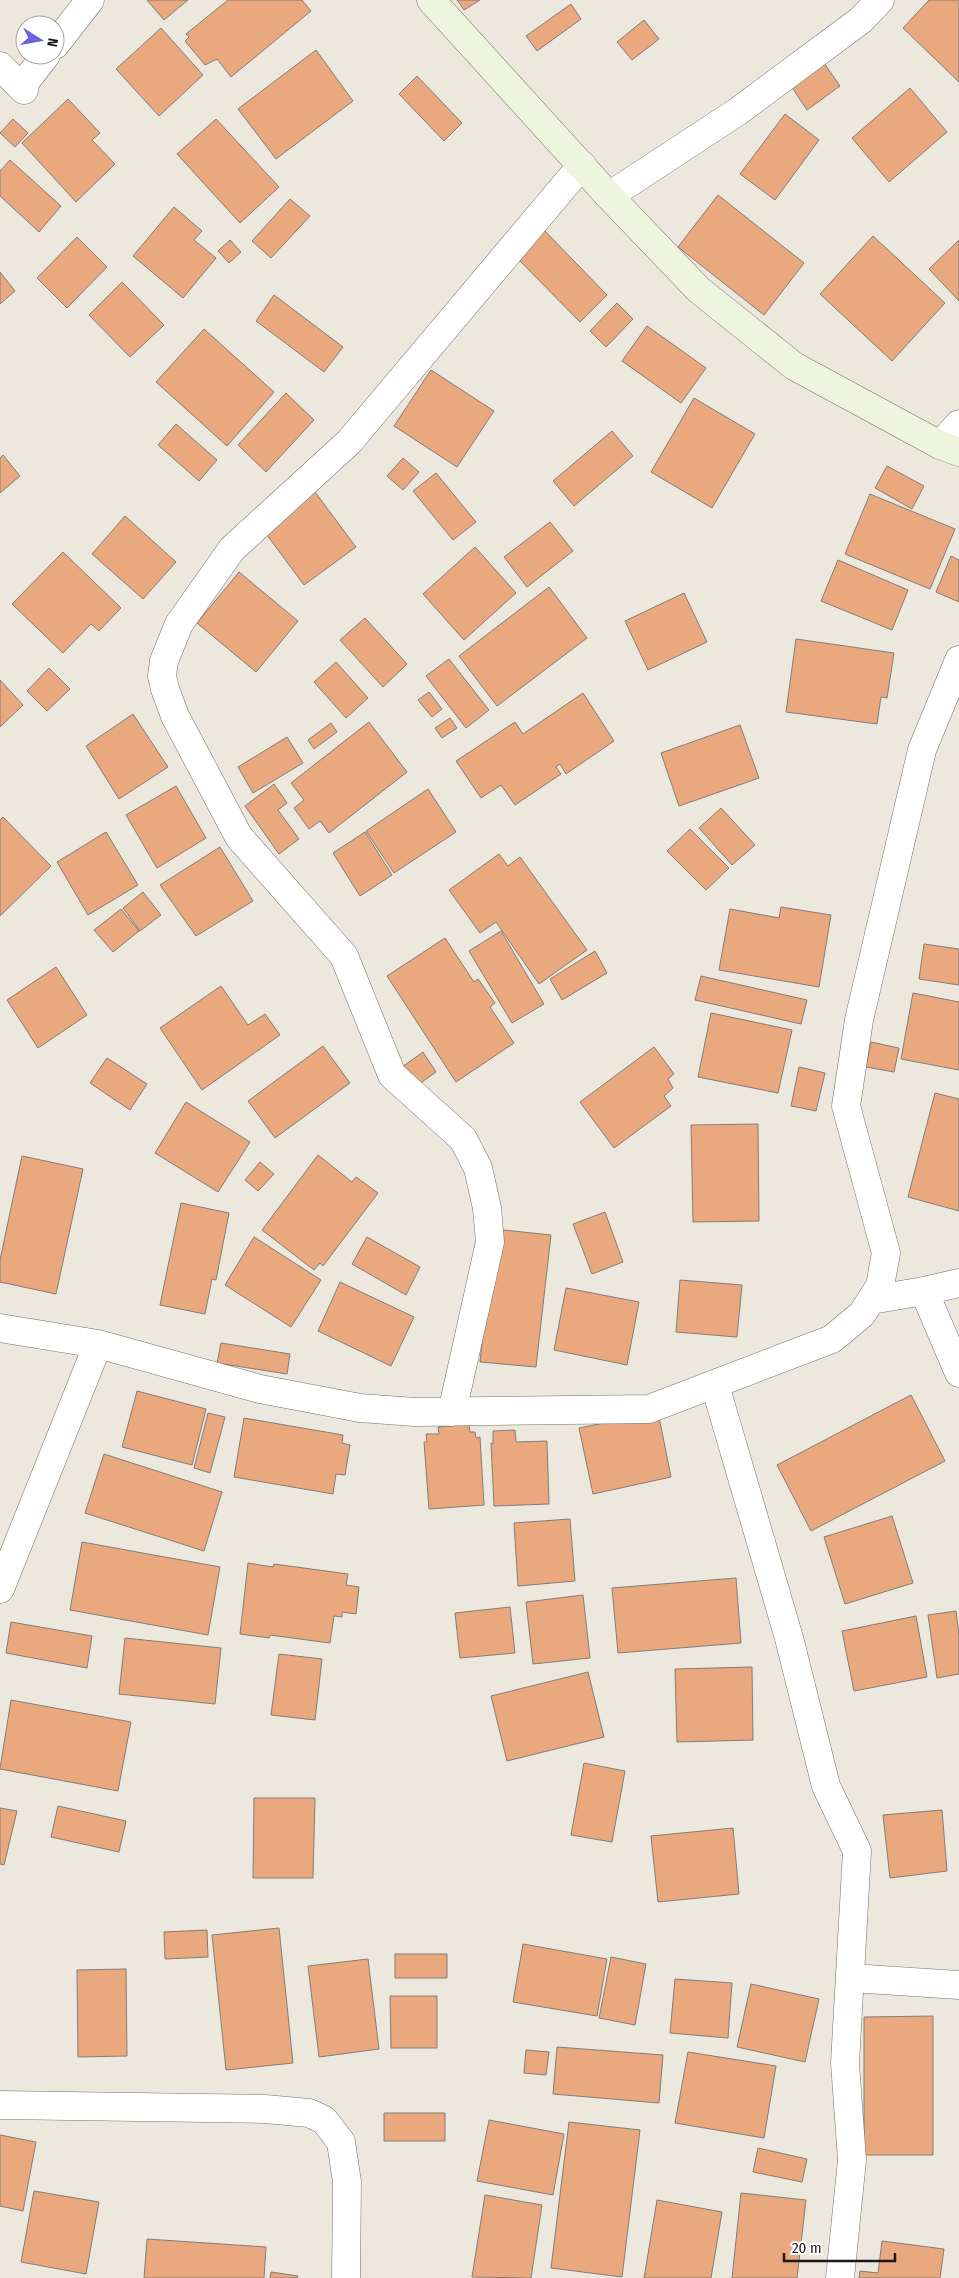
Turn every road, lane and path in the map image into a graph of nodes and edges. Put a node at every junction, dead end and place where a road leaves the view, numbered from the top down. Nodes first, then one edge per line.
1 (90, 0) edge
2 (431, 0) edge
3 (880, 0) edge
4 (65, 32) edge
5 (38, 65) edge
6 (0, 66) edge
7 (582, 165) junction
8 (609, 196) junction
9 (959, 424) edge
10 (949, 448) edge
11 (959, 660) edge
12 (959, 1283) edge
13 (924, 1292) junction
14 (871, 1300) junction
15 (0, 1328) edge
16 (98, 1344) junction
17 (959, 1373) edge
18 (715, 1385) junction
19 (452, 1412) junction
20 (0, 1589) edge
21 (851, 1978) junction
22 (959, 1985) edge
23 (0, 2105) edge
24 (346, 2278) edge
25 (840, 2278) edge

1 - 4 street
2 - 7 street
3 - 8 street
5 - 6 street
7 - 8 street
7 - 19 street
8 - 10 street
9 - 10 street
11 - 14 street
12 - 13 street
13 - 14 street
13 - 17 street
14 - 18 street
15 - 16 street
16 - 19 street
16 - 20 street
18 - 19 street
18 - 21 street
21 - 22 street
21 - 25 street
23 - 24 street

